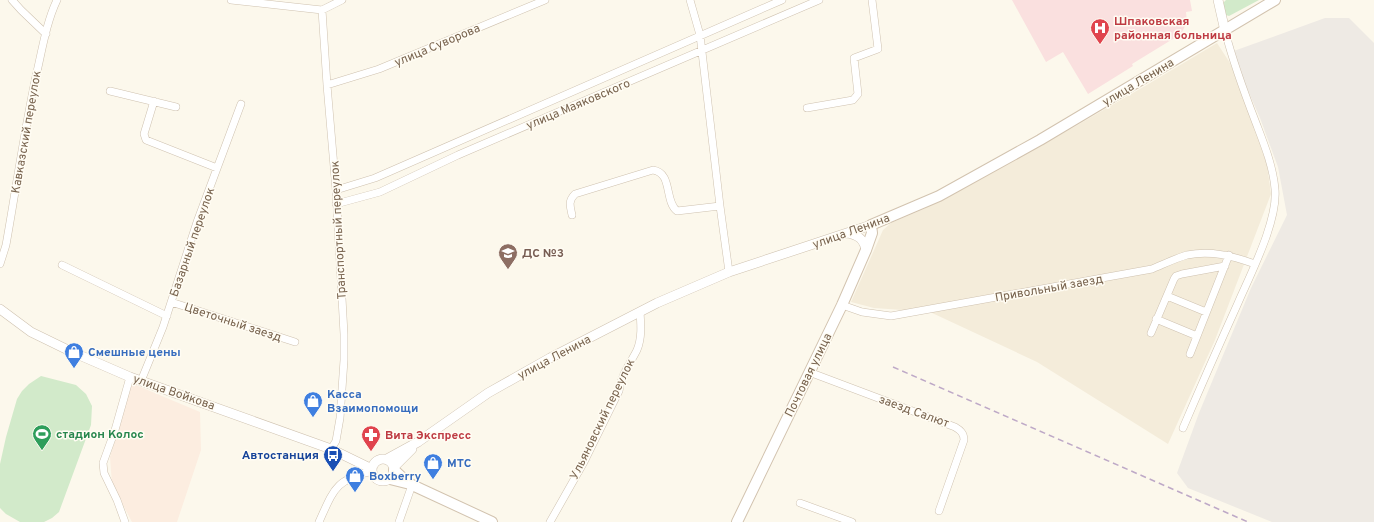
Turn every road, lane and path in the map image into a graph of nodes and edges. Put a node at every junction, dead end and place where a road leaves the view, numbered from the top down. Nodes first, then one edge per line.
1 (12, 0) edge
2 (57, 0) edge
3 (231, 0) edge
4 (342, 0) edge
5 (546, 0) edge
6 (690, 0) edge
7 (782, 0) edge
8 (818, 0) edge
9 (872, 0) edge
10 (1218, 0) edge
11 (1275, 0) edge
12 (322, 10) junction
13 (1225, 31) junction
14 (46, 34) junction
15 (700, 35) junction
16 (702, 50) junction
17 (327, 85) junction
18 (110, 91) dead end
19 (154, 101) junction
20 (241, 104) dead end
21 (176, 107) dead end
22 (807, 108) dead end
23 (217, 168) junction
24 (336, 190) junction
25 (336, 204) junction
26 (720, 206) junction
27 (572, 214) dead end
28 (871, 225) junction
29 (848, 233) junction
30 (866, 250) junction
31 (1229, 255) junction
32 (0, 264) edge
33 (1255, 264) junction
34 (62, 265) dead end
35 (1225, 266) junction
36 (729, 272) junction
37 (1167, 296) junction
38 (171, 302) junction
39 (842, 305) junction
40 (0, 309) edge
41 (640, 312) junction
42 (1206, 312) junction
43 (167, 316) junction
44 (1156, 319) junction
45 (1151, 333) dead end
46 (1197, 336) junction
47 (295, 342) dead end
48 (1190, 354) dead end
49 (809, 372) junction
50 (130, 377) junction
51 (141, 381) junction
52 (1183, 428) dead end
53 (418, 442) junction
54 (331, 449) junction
55 (387, 460) junction
56 (373, 467) junction
57 (393, 472) junction
58 (411, 485) junction
59 (800, 503) dead end
60 (939, 511) dead end
61 (125, 522) edge
62 (319, 522) edge
63 (399, 522) edge
64 (492, 522) edge
65 (550, 522) edge
66 (737, 522) edge
67 (852, 522) edge

1 - 14 street
2 - 14 street, Кавказский переулок
3 - 12 street
4 - 12 street
5 - 17 street, улица Суворова
6 - 15 street
7 - 15 street, улица Маяковского
8 - 16 street, улица Маяковского
9 - 22 street
10 - 13 street
11 - 13 main road, улица Ленина
12 - 17 street, Транспортный переулок
13 - 28 main road, улица Ленина
13 - 33 street
14 - 32 street, Кавказский переулок
15 - 16 street
15 - 24 street, улица Маяковского
16 - 25 street, улица Маяковского
16 - 26 street
17 - 24 street, Транспортный переулок
18 - 19 street
19 - 21 street
19 - 23 street
20 - 23 street, Базарный переулок
23 - 38 street, Базарный переулок
24 - 25 street, Транспортный переулок
25 - 54 street, Транспортный переулок
26 - 27 street
26 - 36 street
28 - 29 street, улица Ленина
28 - 30 main road, Почтовая улица
29 - 30 street
29 - 36 street, улица Ленина
30 - 39 main road, Почтовая улица
31 - 33 street, Привольный заезд
31 - 35 street
31 - 39 street, Привольный заезд
33 - 52 street
34 - 43 street, Цветочный заезд
35 - 37 street
35 - 42 street
36 - 41 street, улица Ленина
37 - 42 street
37 - 44 street
38 - 43 street, Базарный переулок
38 - 47 street, Цветочный заезд
39 - 49 main road, Почтовая улица
40 - 50 street, улица Войкова
41 - 53 street, улица Ленина
41 - 65 street, Ульяновский переулок
42 - 46 street
43 - 51 street, Базарный переулок
44 - 45 street
44 - 46 street
46 - 48 street
49 - 60 street, заезд Салют
49 - 66 main road, Почтовая улица
50 - 51 street, улица Войкова
50 - 61 street
51 - 54 street, улица Войкова
53 - 55 street, улица Ленина
53 - 57 street, улица Ленина
54 - 56 street, улица Войкова
55 - 56 street
55 - 57 street
56 - 57 street
56 - 62 street
57 - 58 main road
58 - 63 street
58 - 64 main road
59 - 67 street

